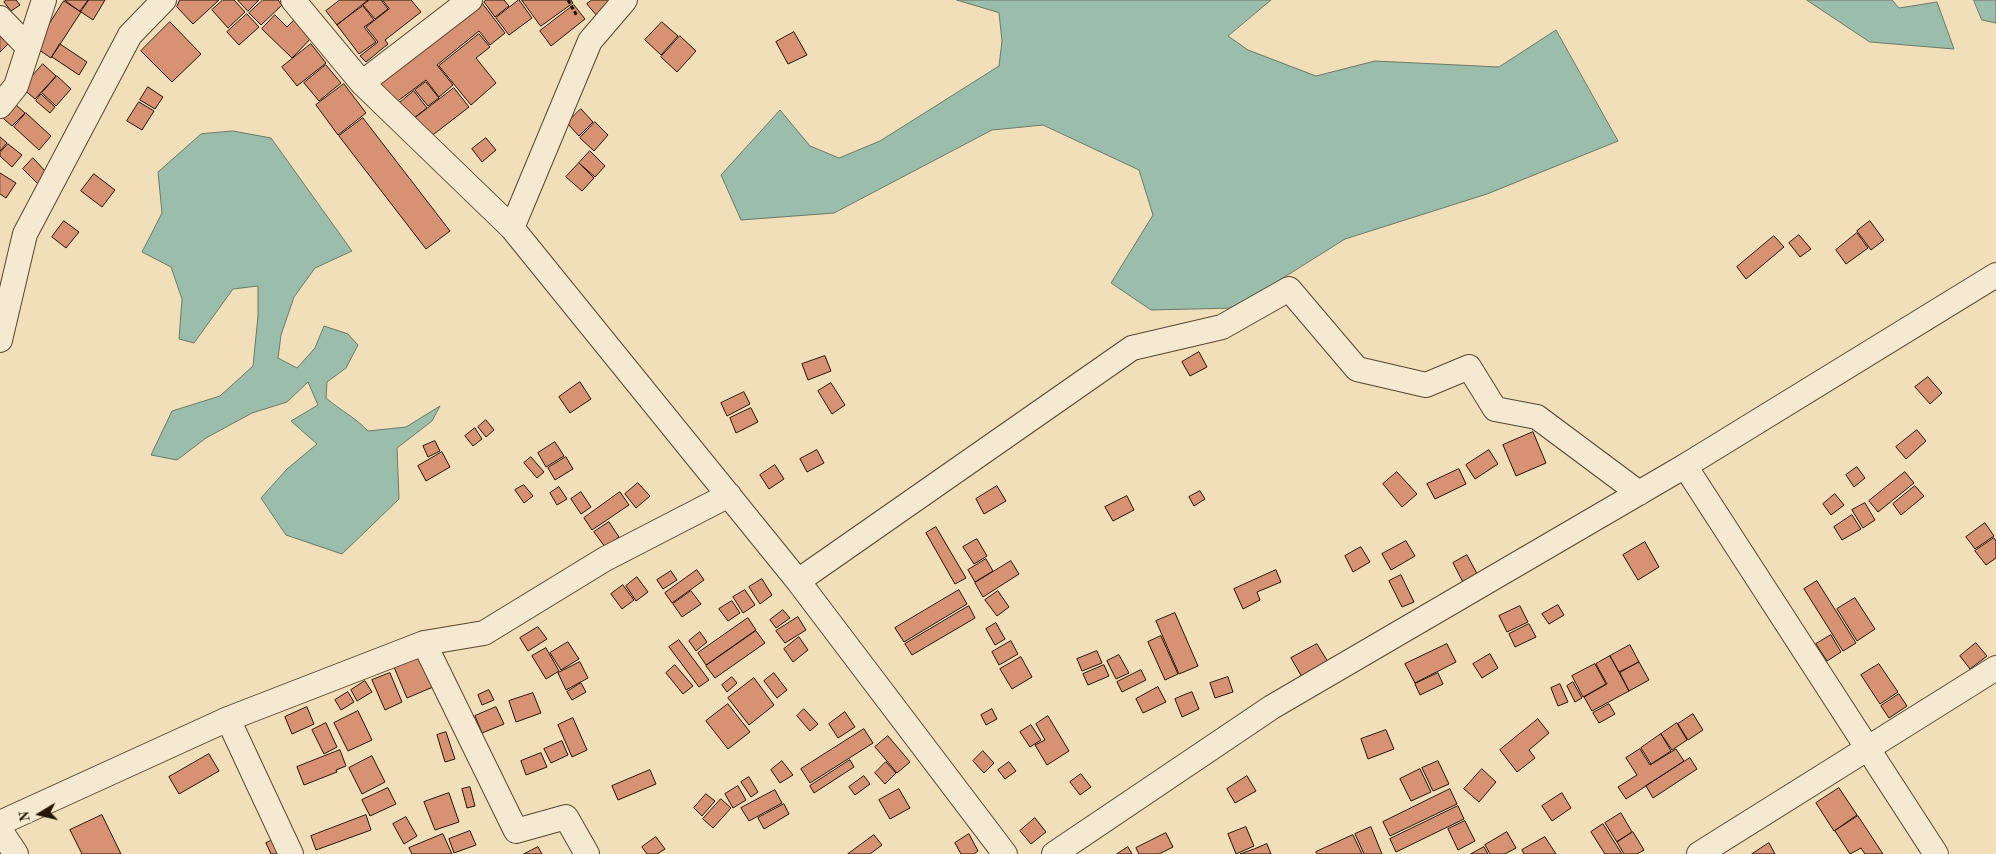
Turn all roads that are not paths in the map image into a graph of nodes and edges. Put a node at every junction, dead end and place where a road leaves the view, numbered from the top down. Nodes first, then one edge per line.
1 (44, 0) edge
2 (164, 0) edge
3 (470, 0) edge
4 (625, 0) edge
5 (305, 4) edge
6 (0, 18) edge
7 (28, 47) junction
8 (362, 83) junction
9 (0, 106) edge
10 (512, 228) junction
11 (1996, 275) edge
12 (0, 340) edge
13 (1685, 466) junction
14 (1639, 493) junction
15 (729, 495) junction
16 (798, 581) junction
17 (424, 643) junction
18 (1996, 668) edge
19 (228, 719) junction
20 (1868, 748) junction
21 (0, 823) edge
22 (0, 830) edge
23 (16, 854) edge
24 (291, 854) edge
25 (587, 854) edge
26 (1005, 854) edge
27 (1054, 854) edge
28 (1699, 854) edge
29 (1936, 854) edge

1 - 7 street
2 - 12 street
3 - 8 street
4 - 10 street
5 - 8 street
6 - 7 street
7 - 9 street
8 - 10 street
10 - 15 street
11 - 13 street
13 - 14 street
13 - 20 street
14 - 16 street
14 - 27 street
15 - 16 street
15 - 17 street
16 - 26 street
17 - 19 street
17 - 25 street
18 - 20 street
19 - 21 street
19 - 24 street
20 - 28 street
20 - 29 street
22 - 23 street

